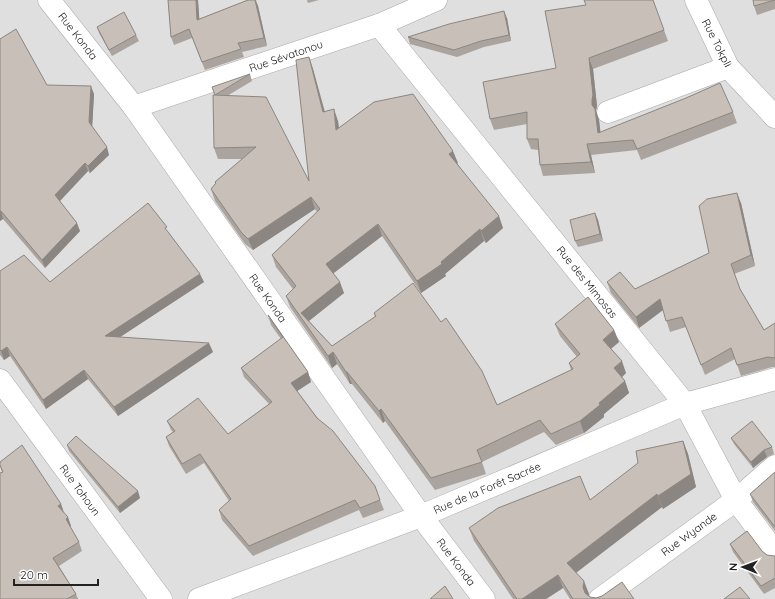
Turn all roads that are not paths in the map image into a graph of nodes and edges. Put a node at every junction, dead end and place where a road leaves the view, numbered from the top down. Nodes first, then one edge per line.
1 (49, 0) edge
2 (436, 0) edge
3 (696, 0) edge
4 (379, 25) junction
5 (728, 67) junction
6 (134, 107) junction
7 (608, 112) dead end
8 (775, 117) edge
9 (775, 379) edge
10 (0, 380) edge
11 (685, 404) junction
12 (775, 466) edge
13 (736, 500) junction
14 (421, 516) junction
15 (775, 552) edge
16 (161, 599) edge
17 (199, 599) edge
18 (484, 599) edge
19 (600, 599) edge

1 - 6 street, Rue Konda
2 - 4 street, Rue Sévatonou
3 - 5 street, Rue Tokpli
4 - 6 street, Rue Sévatonou
4 - 11 street, Rue des Mimosas
5 - 7 street
5 - 8 street, Rue Tokpli
6 - 14 street, Rue Konda
9 - 11 street, Rue de la Forêt Sacrée
10 - 16 street, Rue Tohoun
11 - 13 street, Rue des Mimosas
11 - 14 street, Rue de la Forêt Sacrée
12 - 13 street, Rue Wyande
13 - 15 street, Rue des Mimosas
13 - 19 street, Rue Wyande
14 - 17 street, Rue de la Forêt Sacrée
14 - 18 street, Rue Konda

